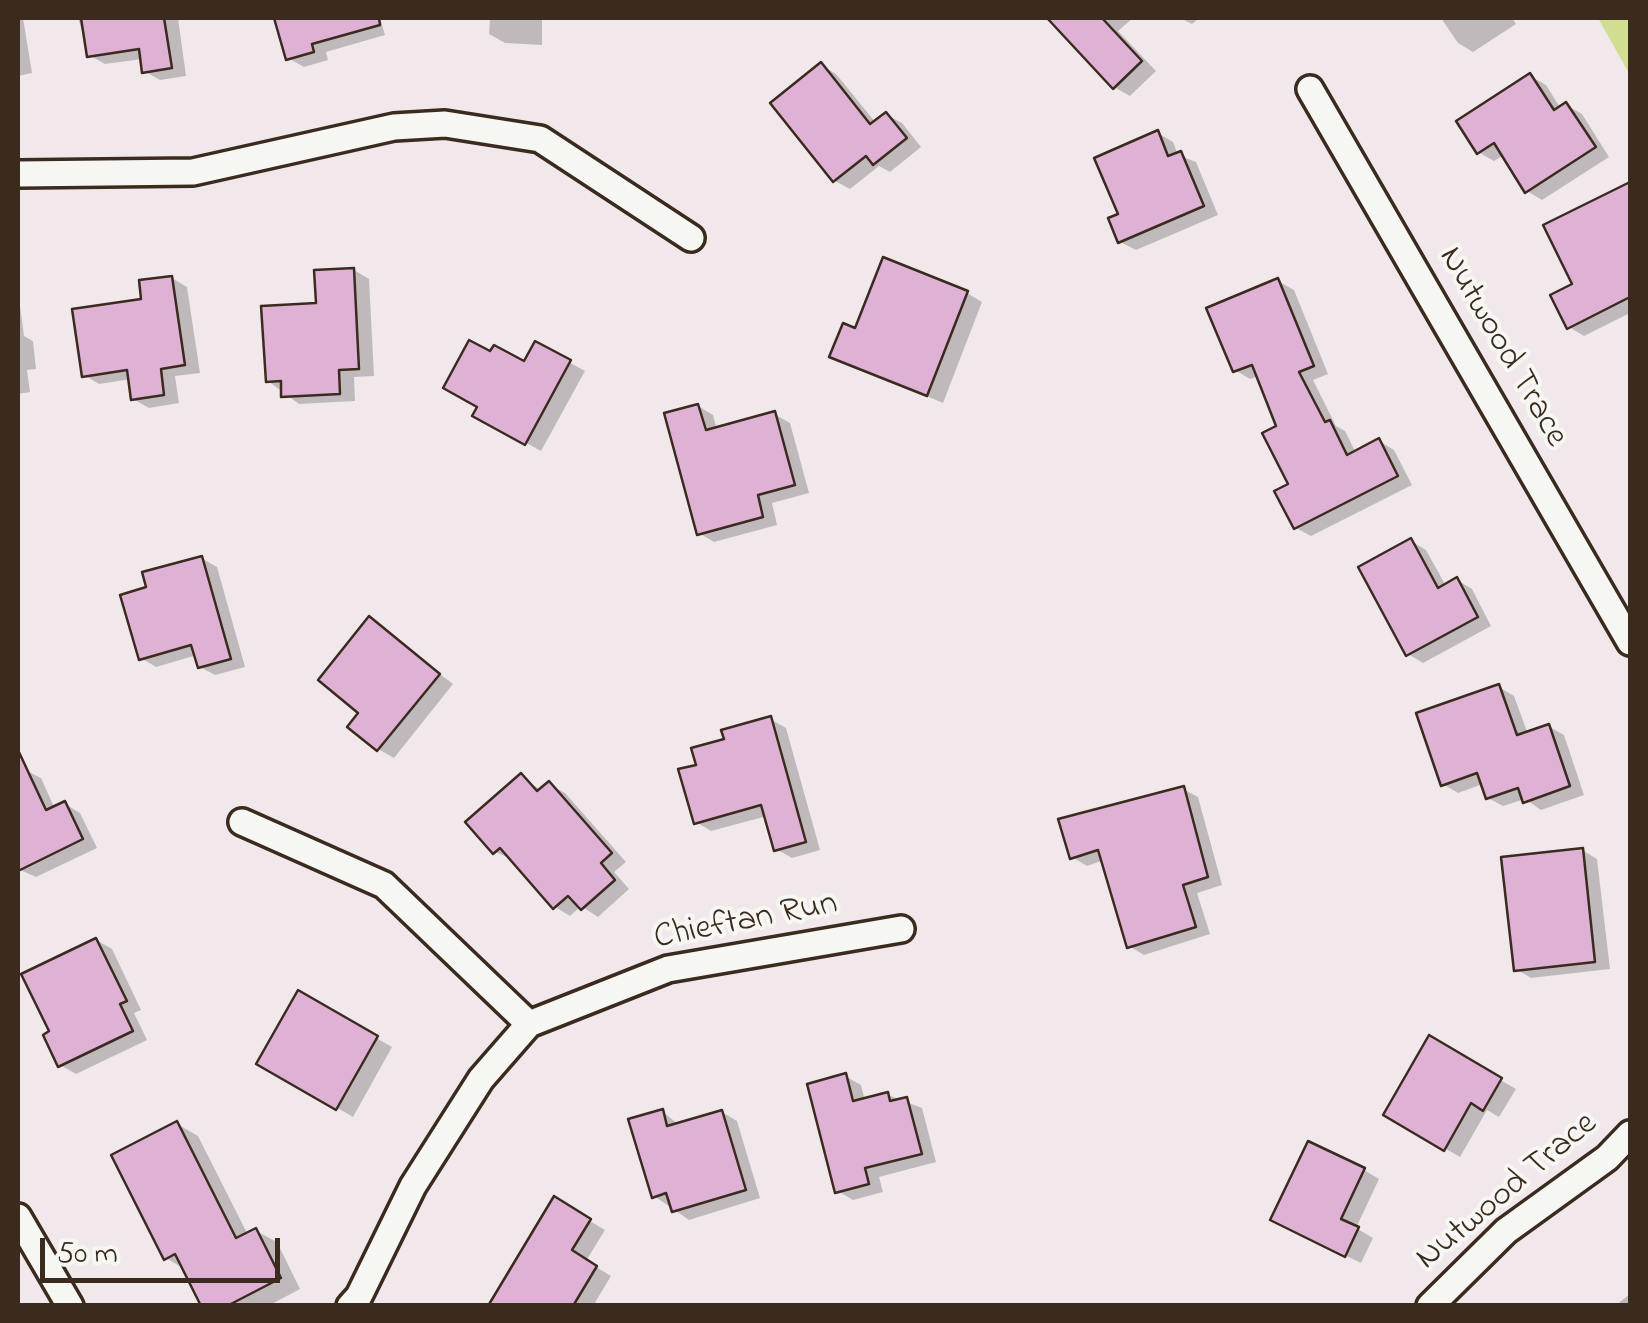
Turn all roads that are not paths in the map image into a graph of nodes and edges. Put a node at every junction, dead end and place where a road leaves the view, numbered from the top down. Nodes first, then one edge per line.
1 (1310, 89) dead end
2 (18, 174) edge
3 (690, 238) dead end
4 (1630, 642) edge
5 (242, 822) dead end
6 (901, 929) dead end
7 (529, 1024) junction
8 (1630, 1134) edge
9 (18, 1217) edge
10 (70, 1306) edge
11 (350, 1306) edge
12 (1430, 1306) edge

1 - 4 street, Nutwood Trace
2 - 3 street
5 - 7 street
6 - 7 street, Chieftan Run
7 - 11 street, Chieftan Run
8 - 12 street, Nutwood Trace
9 - 10 street

